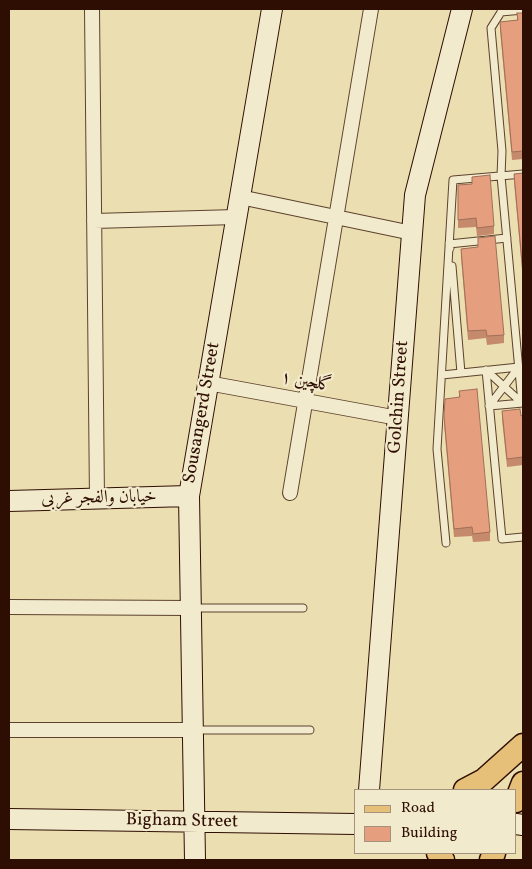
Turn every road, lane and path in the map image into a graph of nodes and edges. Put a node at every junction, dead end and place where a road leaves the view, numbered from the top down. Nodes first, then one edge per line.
1 (92, 9) edge
2 (272, 9) edge
3 (371, 9) edge
4 (462, 9) edge
5 (502, 10) edge
6 (523, 10) edge
7 (523, 174) edge
8 (501, 176) junction
9 (240, 197) junction
10 (236, 217) junction
11 (336, 218) junction
12 (94, 221) junction
13 (412, 234) junction
14 (507, 238) junction
15 (450, 244) junction
16 (519, 367) junction
17 (486, 370) junction
18 (461, 373) junction
19 (442, 375) junction
20 (208, 383) junction
21 (504, 386) junction
22 (305, 402) junction
23 (523, 403) edge
24 (490, 406) junction
25 (398, 418) junction
26 (290, 493) dead end
27 (189, 496) junction
28 (97, 499) junction
29 (9, 501) edge
30 (523, 537) edge
31 (446, 543) dead end
32 (9, 607) edge
33 (191, 608) junction
34 (303, 608) dead end
35 (9, 730) edge
36 (193, 730) junction
37 (310, 730) dead end
38 (523, 745) edge
39 (523, 783) edge
40 (369, 789) edge
41 (467, 789) edge
42 (517, 798) edge
43 (9, 819) edge
44 (195, 822) junction
45 (354, 824) edge
46 (195, 860) edge

1 - 12 street
2 - 9 street, Sousangerd Street
3 - 11 street
4 - 13 street, Golchin Street
5 - 6 lane
5 - 8 lane
7 - 8 lane
8 - 14 lane
8 - 15 lane
9 - 10 street, Sousangerd Street
9 - 11 street
10 - 12 street
10 - 20 street, Sousangerd Street
11 - 13 street
11 - 22 street
12 - 28 street
13 - 25 street, Golchin Street
14 - 15 lane
14 - 16 lane
15 - 18 lane
15 - 19 lane
16 - 17 lane
16 - 21 lane
16 - 23 lane
17 - 18 lane
17 - 21 lane
17 - 24 lane
18 - 19 lane
19 - 31 lane
20 - 22 street, گلچین ۱
20 - 27 street, Sousangerd Street
21 - 23 lane
21 - 24 lane
22 - 25 street, گلچین ۱
22 - 26 street
23 - 24 lane
24 - 30 lane
25 - 40 street, Golchin Street
27 - 28 street, خیابان والفجر غربی
27 - 33 street, Sousangerd Street
28 - 29 street, خیابان والفجر غربی
32 - 33 street
33 - 34 lane
33 - 36 street, Sousangerd Street
35 - 36 street
36 - 37 lane
36 - 44 street, Sousangerd Street
38 - 41 main road
39 - 42 main road
43 - 44 street, Bigham Street
44 - 45 street, Bigham Street
44 - 46 street, Sousangerd Street

